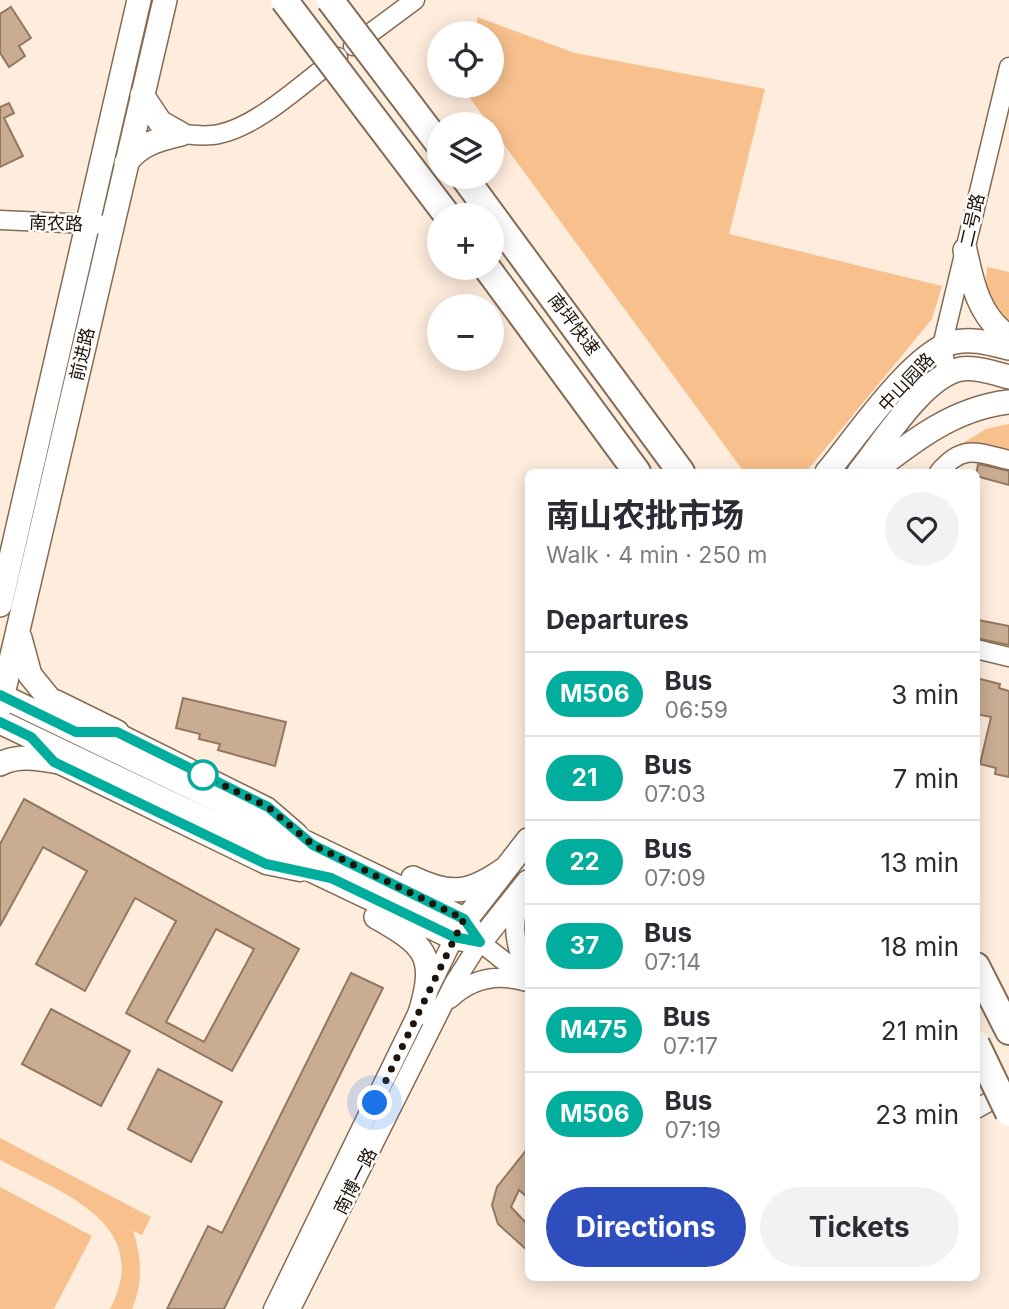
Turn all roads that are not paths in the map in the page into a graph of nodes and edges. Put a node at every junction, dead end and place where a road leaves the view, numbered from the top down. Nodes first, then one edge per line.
1 (139, 0) edge
2 (165, 0) edge
3 (284, 0) edge
4 (330, 0) edge
5 (415, 0) edge
6 (1009, 66) edge
7 (142, 95) junction
8 (427, 128) edge
9 (181, 134) junction
10 (126, 163) junction
11 (473, 189) edge
12 (438, 203) edge
13 (0, 220) edge
14 (86, 224) junction
15 (111, 225) junction
16 (965, 250) junction
17 (496, 280) edge
18 (1009, 337) edge
19 (942, 346) junction
20 (1009, 348) edge
21 (947, 374) junction
22 (1009, 377) edge
23 (1009, 402) edge
24 (1009, 460) edge
25 (635, 469) edge
26 (679, 469) edge
27 (829, 469) edge
28 (861, 469) edge
29 (877, 469) edge
30 (942, 469) edge
31 (9, 563) junction
32 (0, 587) edge
33 (0, 605) edge
34 (19, 628) junction
35 (980, 650) edge
36 (1009, 657) edge
37 (45, 695) junction
38 (1, 699) edge
39 (0, 722) edge
40 (76, 732) junction
41 (117, 732) junction
42 (31, 737) junction
43 (54, 762) junction
44 (0, 764) edge
45 (96, 767) junction
46 (268, 807) junction
47 (525, 844) edge
48 (313, 845) junction
49 (360, 852) junction
50 (266, 864) junction
51 (506, 868) junction
52 (331, 878) junction
53 (525, 887) edge
54 (433, 888) junction
55 (525, 890) edge
56 (377, 918) junction
57 (459, 928) junction
58 (480, 942) junction
59 (525, 969) edge
60 (980, 974) edge
61 (525, 977) edge
62 (525, 979) edge
63 (429, 1014) junction
64 (1009, 1031) edge
65 (980, 1052) edge
66 (1009, 1091) edge
67 (980, 1107) edge
68 (1009, 1113) edge
69 (273, 1309) edge
70 (291, 1309) edge

1 - 14 main road, 前进路
2 - 7 main road, 前进路
3 - 12 highway, bridge
4 - 8 highway, bridge
5 - 9 street
6 - 16 street, 二号路
7 - 9 main road
7 - 10 main road, 前进路
9 - 10 main road
10 - 15 main road, 前进路
11 - 26 highway, 南坪快速
13 - 14 street, 南农路
14 - 15 street, 南农路
14 - 31 main road, 前进路
15 - 34 main road, 前进路
16 - 18 main road
16 - 19 street, 二号路
17 - 25 highway, 南坪快速
19 - 20 main road, 中山园路
19 - 21 street, 二号路
19 - 27 main road, 中山园路
21 - 22 main road, 中山园路
21 - 28 main road, 中山园路
23 - 29 main road
24 - 30 street
31 - 32 main road
31 - 33 main road, 前进路
34 - 37 main road
34 - 38 main road, 前进路
35 - 36 street
37 - 40 main road
37 - 41 main road
38 - 40 main road
39 - 42 main road
40 - 41 street
40 - 48 main road
41 - 46 street
42 - 43 street
42 - 45 main road
43 - 44 main road
43 - 45 main road
43 - 50 street
45 - 52 main road
46 - 48 street
46 - 49 main road
47 - 51 main road
48 - 49 main road
48 - 57 main road
49 - 54 main road
50 - 52 street
50 - 56 main road
51 - 54 main road
51 - 57 main road
52 - 56 main road
52 - 57 main road
53 - 58 main road
54 - 57 main road
55 - 59 street
56 - 63 main road
57 - 58 main road
57 - 63 street
58 - 61 street
58 - 63 street, 南博一路
60 - 64 highway
62 - 63 street
63 - 69 street
63 - 70 street, 南博一路
65 - 68 highway, bridge
66 - 67 street

